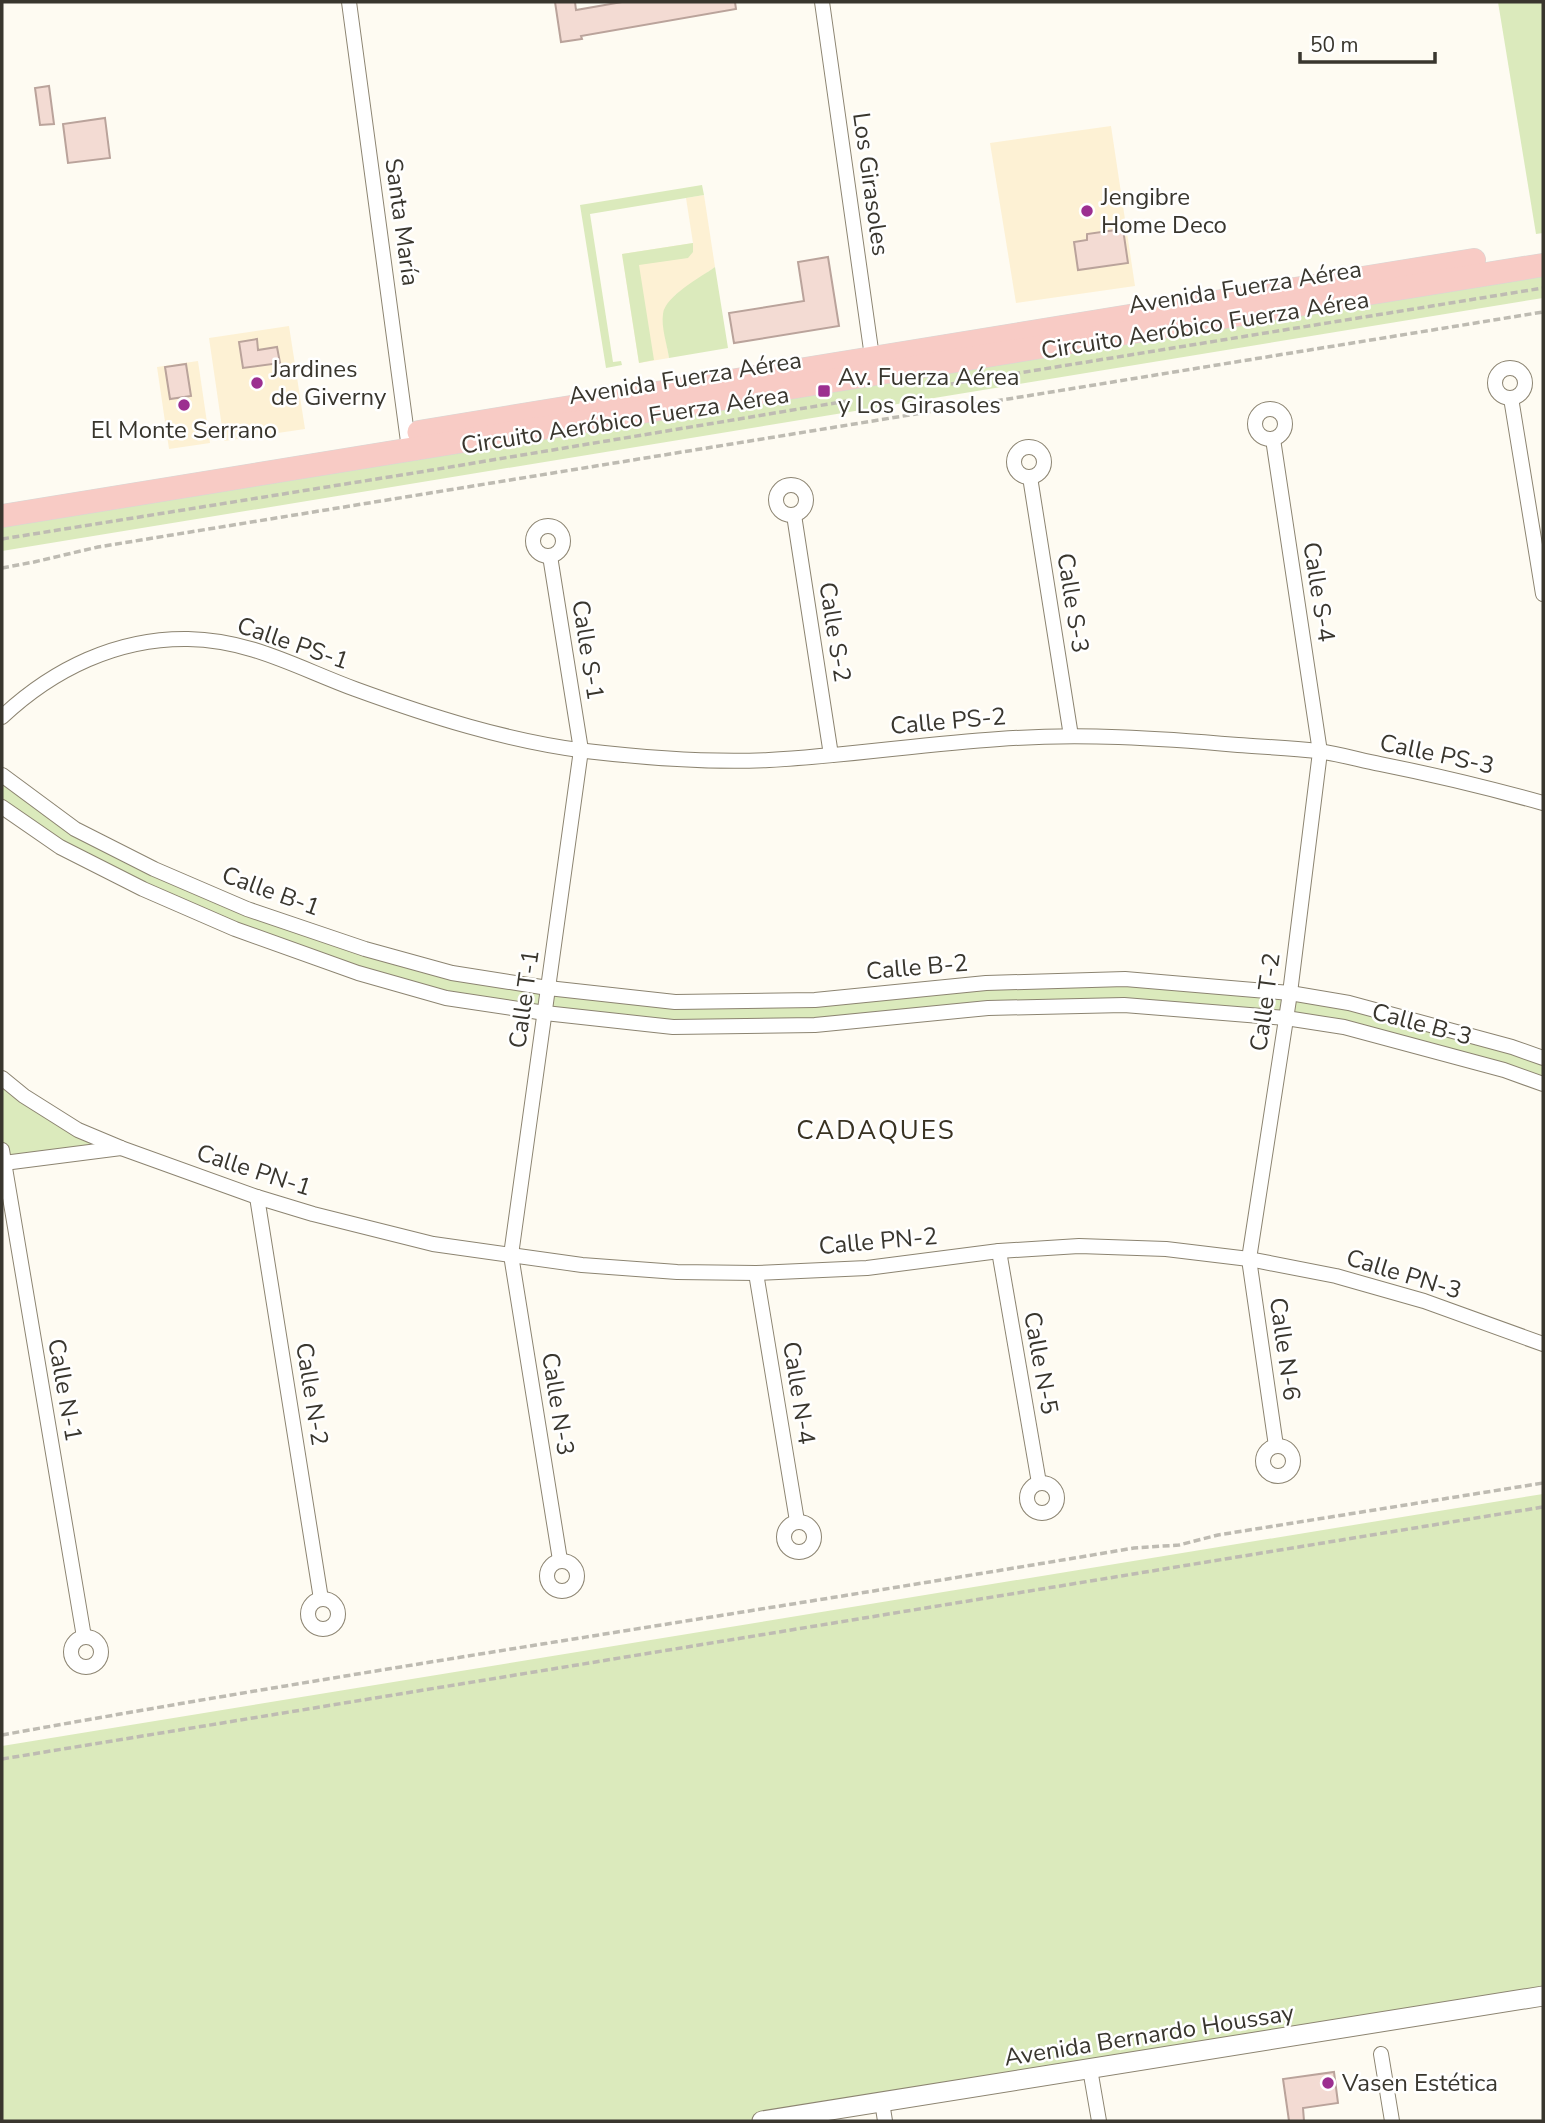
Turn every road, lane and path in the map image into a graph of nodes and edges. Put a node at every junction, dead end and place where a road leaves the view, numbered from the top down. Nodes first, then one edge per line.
1 (349, 2) edge
2 (822, 2) edge
3 (1543, 249) edge
4 (1543, 265) edge
5 (1543, 288) edge
6 (1543, 312) edge
7 (874, 365) junction
8 (945, 385) dead end
9 (1511, 398) dead end
10 (852, 400) dead end
11 (1273, 439) dead end
12 (408, 442) junction
13 (1030, 477) dead end
14 (2, 500) edge
15 (794, 515) dead end
16 (2, 516) edge
17 (2, 539) edge
18 (550, 556) dead end
19 (2, 568) edge
20 (1543, 594) edge
21 (2, 717) edge
22 (1071, 736) junction
23 (581, 750) junction
24 (1320, 752) junction
25 (831, 755) junction
26 (2, 775) edge
27 (1543, 803) edge
28 (2, 807) edge
29 (247, 909) junction
30 (235, 929) junction
31 (548, 988) junction
32 (1290, 993) junction
33 (545, 1013) junction
34 (1286, 1018) junction
35 (1543, 1058) edge
36 (2, 1078) edge
37 (1543, 1084) edge
38 (121, 1148) junction
39 (3, 1156) edge
40 (257, 1197) junction
41 (999, 1251) junction
42 (511, 1255) junction
43 (1249, 1259) junction
44 (756, 1273) junction
45 (1543, 1344) edge
46 (1276, 1446) dead end
47 (1039, 1483) dead end
48 (1543, 1483) edge
49 (1543, 1507) edge
50 (797, 1521) dead end
51 (560, 1560) dead end
52 (321, 1599) dead end
53 (84, 1637) dead end
54 (2, 1735) edge
55 (2, 1759) edge
56 (1543, 1996) edge
57 (1381, 2053) dead end
58 (1090, 2069) junction
59 (883, 2112) edge
60 (762, 2121) edge
61 (1099, 2121) edge
62 (1392, 2121) edge

1 - 12 street, Santa María
2 - 7 street, Los Girasoles
3 - 7 main road, Avenida Fuerza Aérea
4 - 7 main road, Avenida Fuerza Aérea
5 - 8 path, Circuito Aeróbico Fuerza Aérea
6 - 19 path
7 - 12 main road, Avenida Fuerza Aérea
9 - 20 street
10 - 17 path, Circuito Aeróbico Fuerza Aérea
11 - 24 street, Calle S-4
12 - 14 main road, Avenida Fuerza Aérea
12 - 16 main road, Avenida Fuerza Aérea
13 - 22 street, Calle S-3
15 - 25 street, Calle S-2
18 - 23 street, Calle S-1
21 - 23 street, Calle PS-1
22 - 24 street, Calle PS-2
22 - 25 street, Calle PS-2
23 - 25 street, Calle PS-2
23 - 31 street, Calle T-1
24 - 27 street, Calle PS-3
24 - 32 street, Calle T-2
26 - 29 street, Calle B-1
28 - 30 street, Calle B-1
29 - 30 street
29 - 31 street, Calle B-1
30 - 33 street, Calle B-1
31 - 32 street, Calle B-2
31 - 33 street, Calle T-1
32 - 34 street, Calle T-2
32 - 35 street, Calle B-3
33 - 34 street, Calle B-2
33 - 42 street, Calle T-1
34 - 37 street, Calle B-3
34 - 43 street, Calle T-2
36 - 38 street, Calle PN-1
38 - 39 street
38 - 40 street, Calle PN-1
39 - 53 street, Calle N-1
40 - 42 street, Calle PN-1
40 - 52 street, Calle N-2
41 - 43 street, Calle PN-2
41 - 44 street, Calle PN-2
41 - 47 street, Calle N-5
42 - 44 street, Calle PN-2
42 - 51 street, Calle N-3
43 - 45 street, Calle PN-3
43 - 46 street, Calle N-6
44 - 50 street, Calle N-4
48 - 54 path
49 - 55 path
56 - 58 main road, Avenida Bernardo Houssay
57 - 62 street
58 - 59 main road, Avenida Bernardo Houssay
58 - 61 street
59 - 60 main road, Avenida Bernardo Houssay

